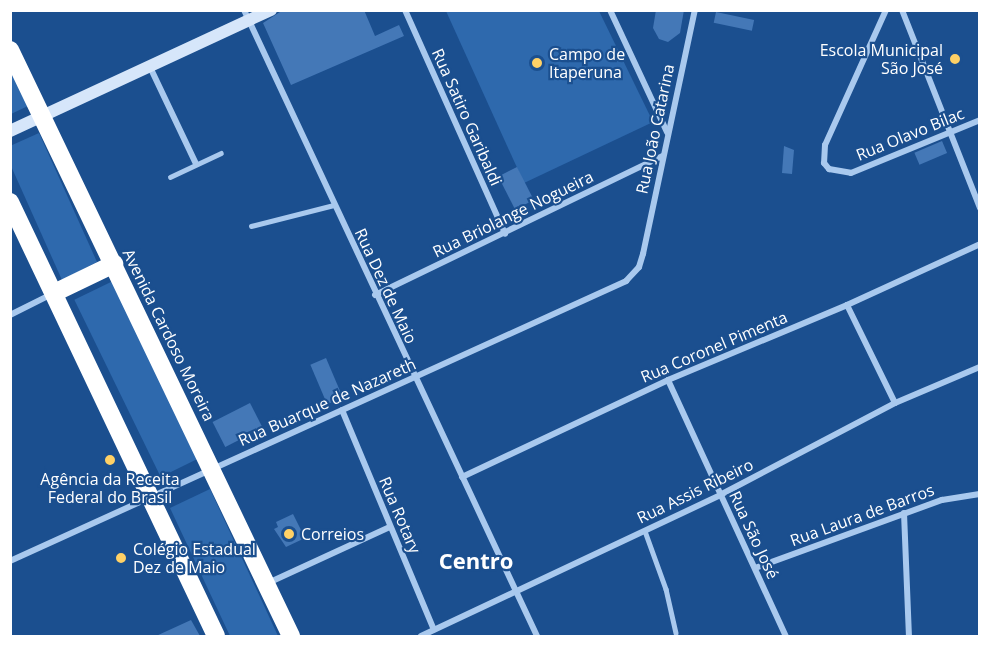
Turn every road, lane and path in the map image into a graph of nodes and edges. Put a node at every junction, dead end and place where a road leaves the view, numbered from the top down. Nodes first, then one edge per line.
1 (272, 10) edge
2 (405, 10) edge
3 (610, 10) edge
4 (695, 10) edge
5 (886, 10) edge
6 (902, 10) edge
7 (247, 16) edge
8 (10, 50) edge
9 (150, 67) junction
10 (41, 118) junction
11 (980, 120) edge
12 (950, 130) junction
13 (10, 132) edge
14 (667, 133) junction
15 (221, 153) dead end
16 (662, 156) junction
17 (196, 164) junction
18 (170, 177) dead end
19 (10, 202) edge
20 (334, 205) junction
21 (980, 208) edge
22 (251, 226) dead end
23 (505, 234) junction
24 (980, 244) edge
25 (643, 254) joint
26 (114, 264) junction
27 (54, 293) junction
28 (375, 295) junction
29 (847, 305) junction
30 (10, 315) edge
31 (980, 367) edge
32 (413, 378) junction
33 (668, 380) junction
34 (895, 402) junction
35 (342, 410) junction
36 (212, 470) junction
37 (462, 477) junction
38 (980, 494) edge
39 (720, 495) junction
40 (152, 499) junction
41 (904, 513) junction
42 (390, 528) junction
43 (645, 531) junction
44 (10, 561) edge
45 (755, 568) junction
46 (267, 584) junction
47 (517, 592) junction
48 (434, 630) junction
49 (676, 633) dead end
50 (216, 636) edge
51 (291, 636) edge
52 (421, 636) edge
53 (537, 636) edge
54 (786, 636) edge
55 (909, 636) edge

1 - 7 main road
2 - 23 street, Rua Satiro Garibaldi
3 - 14 street
4 - 14 street, Rua João Catarina
5 - 12 street, Rua Olavo Bilac
6 - 12 street
7 - 9 main road
7 - 20 street, Rua Dez de Maio
8 - 10 highway, Avenida Cardoso Moreira
9 - 10 main road
9 - 17 street
10 - 13 main road
10 - 26 highway, Avenida Cardoso Moreira
11 - 12 street, Rua Olavo Bilac
12 - 21 street
14 - 16 street, Rua João Catarina
15 - 17 lane
16 - 23 street, Rua Briolange Nogueira
16 - 25 street, Rua João Catarina
17 - 18 lane
19 - 27 highway
20 - 22 lane
20 - 28 street, Rua Dez de Maio
23 - 28 street, Rua Briolange Nogueira
24 - 29 street, Rua Coronel Pimenta
25 - 32 street, Rua Buarque de Nazareth
26 - 27 highway
26 - 36 highway, Avenida Cardoso Moreira
27 - 30 street
27 - 40 highway
28 - 32 street, Rua Dez de Maio
29 - 33 street, Rua Coronel Pimenta
29 - 34 street
31 - 34 street, Rua Assis Ribeiro
32 - 35 street, Rua Buarque de Nazareth
32 - 37 street, Rua Dez de Maio
33 - 37 street, Rua Coronel Pimenta
33 - 39 street, Rua São José
34 - 39 street, Rua Assis Ribeiro
35 - 36 street, Rua Buarque de Nazareth
35 - 42 street, Rua Rotary
36 - 40 street, Rua Buarque de Nazareth
36 - 46 highway, Avenida Cardoso Moreira
37 - 47 street, Rua Dez de Maio
38 - 41 street, Rua Laura de Barros
39 - 43 street, Rua Assis Ribeiro
39 - 45 street, Rua São José
40 - 44 street, Rua Buarque de Nazareth
40 - 50 highway
41 - 45 street, Rua Laura de Barros
41 - 55 street
42 - 46 street
42 - 48 street, Rua Rotary
43 - 47 street, Rua Assis Ribeiro
43 - 49 lane
45 - 54 street, Rua São José
46 - 51 highway, Avenida Cardoso Moreira
47 - 48 street, Rua Assis Ribeiro
47 - 53 street, Rua Dez de Maio
48 - 52 street, Rua Assis Ribeiro

